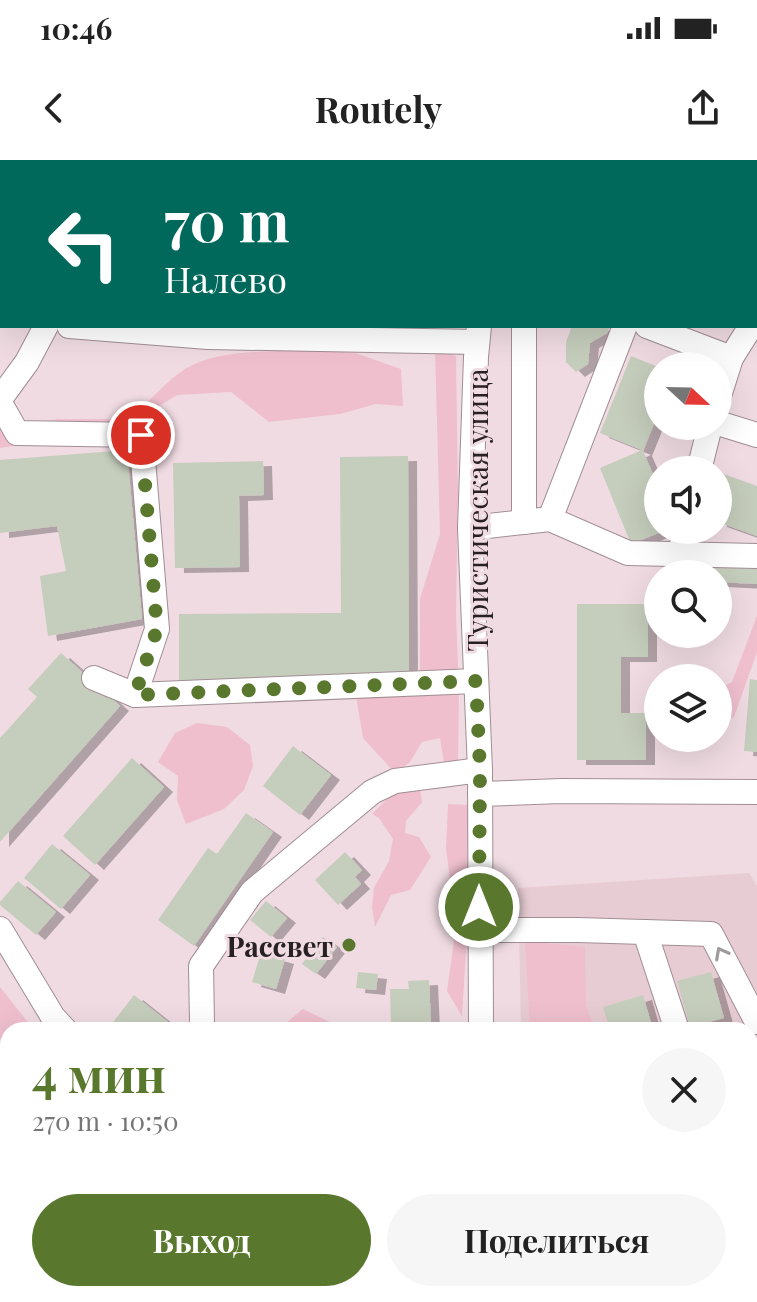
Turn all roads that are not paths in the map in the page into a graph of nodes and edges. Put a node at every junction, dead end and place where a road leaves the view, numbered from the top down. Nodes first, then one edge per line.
1 (45, 328) edge
2 (94, 328) edge
3 (524, 328) edge
4 (624, 328) edge
5 (652, 328) edge
6 (750, 328) edge
7 (478, 334) edge
8 (715, 352) edge
9 (732, 356) edge
10 (0, 401) edge
11 (732, 427) edge
12 (757, 435) edge
13 (550, 519) junction
14 (524, 522) junction
15 (470, 528) junction
16 (672, 544) edge
17 (693, 544) edge
18 (757, 556) edge
19 (94, 678) dead end
20 (476, 681) junction
21 (135, 695) junction
22 (480, 782) junction
23 (757, 792) edge
24 (0, 929) edge
25 (479, 930) junction
26 (645, 932) junction
27 (7, 952) edge
28 (58, 1022) edge
29 (202, 1022) edge
30 (481, 1022) edge
31 (674, 1022) edge
32 (757, 1022) edge

1 - 10 street
2 - 7 street
3 - 14 street
4 - 13 street
5 - 8 street
6 - 9 street
7 - 15 street, Туристическая улица
10 - 21 street
11 - 12 street
13 - 14 street
13 - 16 street
14 - 15 street
15 - 20 street, Туристическая улица
17 - 18 street
19 - 21 street
20 - 21 street
20 - 22 street, Туристическая улица
22 - 23 street
22 - 25 street, Туристическая улица
22 - 29 street
24 - 27 street
25 - 26 street
25 - 30 street, Туристическая улица
26 - 31 street
32 -> 26 street
27 - 28 street

